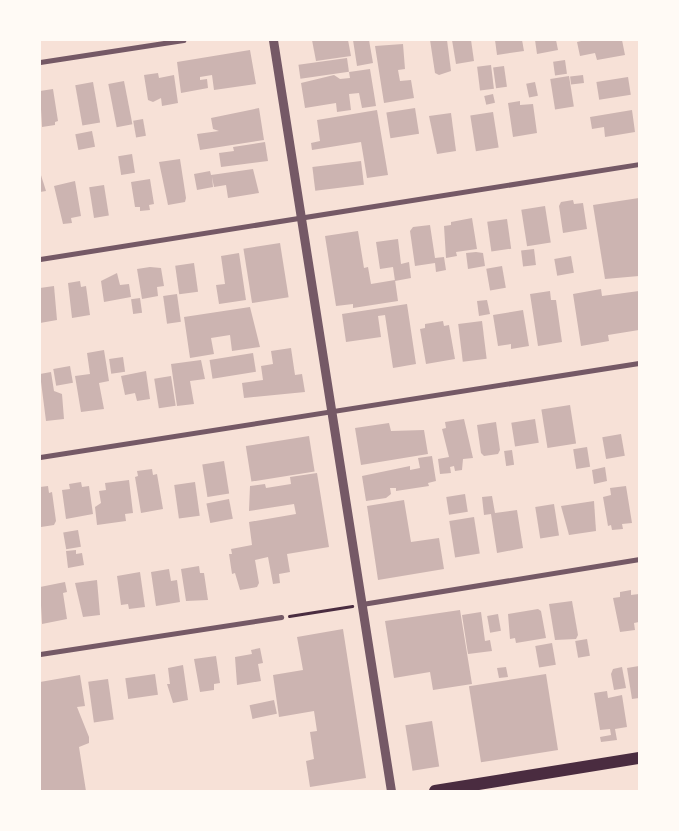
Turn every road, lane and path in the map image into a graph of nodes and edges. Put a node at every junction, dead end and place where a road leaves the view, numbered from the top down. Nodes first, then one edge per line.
1 (184, 40) edge
2 (273, 40) edge
3 (40, 62) edge
4 (639, 164) edge
5 (302, 219) junction
6 (40, 259) edge
7 (639, 363) edge
8 (331, 411) junction
9 (40, 457) edge
10 (639, 559) edge
11 (362, 604) junction
12 (281, 617) joint
13 (40, 654) edge
14 (639, 758) edge
15 (391, 791) edge
16 (435, 791) edge

1 - 3 street
2 - 5 street
4 - 5 street
5 - 6 street
5 - 8 street
7 - 8 street
8 - 9 street
8 - 11 street
10 - 11 street
11 - 12 path
11 - 15 street
12 - 13 street
14 - 16 main road

